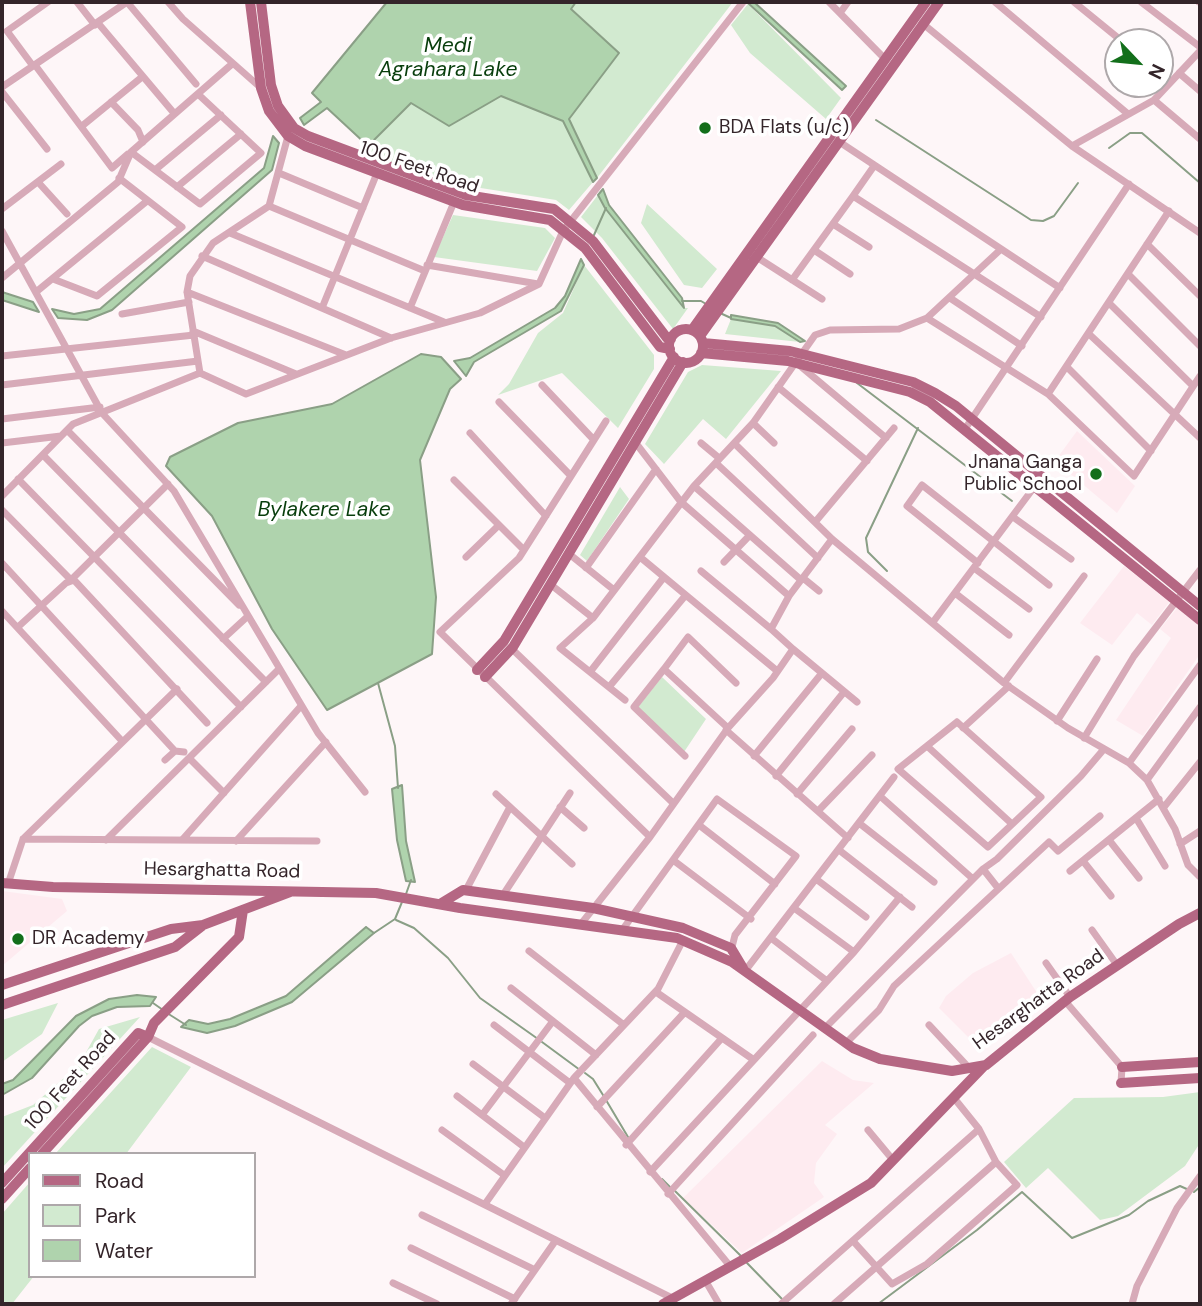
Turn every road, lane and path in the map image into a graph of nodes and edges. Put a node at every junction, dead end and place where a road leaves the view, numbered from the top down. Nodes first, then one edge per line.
1 (48, 2) edge
2 (77, 2) edge
3 (127, 2) edge
4 (168, 2) edge
5 (250, 2) edge
6 (261, 2) edge
7 (743, 2) edge
8 (829, 2) edge
9 (848, 2) edge
10 (926, 2) edge
11 (939, 2) edge
12 (995, 2) edge
13 (1013, 2) edge
14 (1074, 2) edge
15 (1141, 2) edge
16 (1007, 11) junction
17 (840, 13) junction
18 (919, 21) junction
19 (96, 24) junction
20 (1106, 28) edge
21 (1200, 49) edge
22 (885, 59) junction
23 (232, 64) junction
24 (34, 65) junction
25 (1179, 73) junction
26 (142, 77) junction
27 (1174, 79) edge
28 (197, 84) dead end
29 (261, 88) junction
30 (2, 90) edge
31 (1200, 91) edge
32 (199, 95) junction
33 (1154, 100) joint
34 (111, 102) junction
35 (173, 112) dead end
36 (1128, 114) junction
37 (221, 115) junction
38 (283, 123) junction
39 (82, 126) junction
40 (240, 134) junction
41 (288, 136) junction
42 (301, 139) junction
43 (1200, 139) edge
44 (838, 141) junction
45 (1072, 146) junction
46 (47, 149) dead end
47 (131, 152) junction
48 (61, 164) dead end
49 (874, 166) junction
50 (155, 170) junction
51 (279, 173) junction
52 (377, 173) junction
53 (120, 178) junction
54 (38, 182) junction
55 (1129, 184) junction
56 (177, 187) junction
57 (853, 196) junction
58 (147, 201) junction
59 (454, 202) junction
60 (269, 206) junction
61 (362, 208) junction
62 (2, 209) edge
63 (1169, 211) junction
64 (67, 214) dead end
65 (833, 224) junction
66 (566, 226) junction
67 (2, 231) edge
68 (229, 233) junction
69 (1200, 233) edge
70 (350, 240) junction
71 (1147, 244) junction
72 (869, 247) dead end
73 (814, 250) junction
74 (1000, 250) junction
75 (202, 256) junction
76 (755, 256) junction
77 (20, 263) junction
78 (426, 268) junction
79 (850, 274) dead end
80 (1128, 274) junction
81 (976, 275) junction
82 (335, 276) junction
83 (2, 278) edge
84 (52, 279) junction
85 (792, 280) junction
86 (539, 284) junction
87 (1060, 288) junction
88 (723, 291) junction
89 (36, 292) junction
90 (187, 292) junction
91 (1200, 296) edge
92 (950, 298) junction
93 (822, 299) dead end
94 (189, 302) junction
95 (1109, 303) junction
96 (322, 308) junction
97 (410, 308) junction
98 (122, 314) dead end
99 (1041, 317) junction
100 (927, 318) junction
101 (444, 322) junction
102 (194, 333) junction
103 (1089, 334) junction
104 (700, 335) junction
105 (391, 338) junction
106 (1022, 346) junction
107 (1200, 346) edge
108 (675, 352) junction
109 (346, 355) junction
110 (2, 356) edge
111 (799, 358) junction
112 (198, 360) junction
113 (1067, 367) junction
114 (1006, 370) junction
115 (200, 373) junction
116 (296, 374) junction
117 (1200, 376) edge
118 (2, 385) edge
119 (541, 385) dead end
120 (1193, 386) junction
121 (778, 387) junction
122 (1048, 394) junction
123 (499, 402) dead end
124 (122, 405) junction
125 (102, 413) junction
126 (1174, 416) junction
127 (2, 419) edge
128 (606, 421) dead end
129 (753, 423) junction
130 (968, 425) junction
131 (894, 428) dead end
132 (64, 433) junction
133 (470, 433) dead end
134 (886, 438) junction
135 (1200, 438) edge
136 (594, 440) junction
137 (635, 442) junction
138 (2, 443) edge
139 (701, 443) dead end
140 (774, 443) dead end
141 (735, 444) junction
142 (1151, 451) junction
143 (43, 455) junction
144 (717, 460) junction
145 (867, 461) junction
146 (656, 469) junction
147 (571, 477) junction
148 (19, 479) junction
149 (454, 481) dead end
150 (1038, 482) junction
151 (168, 484) junction
152 (694, 486) junction
153 (2, 496) edge
154 (681, 502) junction
155 (144, 508) junction
156 (2, 510) edge
157 (546, 516) junction
158 (1013, 517) junction
159 (817, 522) dead end
160 (499, 525) junction
161 (119, 533) junction
162 (750, 535) junction
163 (832, 539) junction
164 (995, 541) junction
165 (524, 550) junction
166 (736, 550) junction
167 (568, 553) junction
168 (94, 557) junction
169 (466, 557) dead end
170 (640, 557) junction
171 (818, 558) junction
172 (1071, 559) dead end
173 (724, 562) dead end
174 (2, 563) edge
175 (976, 566) junction
176 (586, 568) junction
177 (1200, 570) edge
178 (701, 571) dead end
179 (1084, 576) dead end
180 (664, 577) junction
181 (802, 579) junction
182 (71, 580) junction
183 (550, 584) junction
184 (1049, 585) dead end
185 (614, 590) junction
186 (819, 591) dead end
187 (955, 593) junction
188 (685, 596) junction
189 (789, 596) junction
190 (1180, 597) junction
191 (42, 604) junction
192 (1200, 606) edge
193 (1029, 609) dead end
194 (2, 611) edge
195 (247, 615) junction
196 (593, 618) junction
197 (1200, 620) edge
198 (933, 622) junction
199 (18, 627) junction
200 (771, 629) junction
201 (1009, 635) dead end
202 (223, 639) junction
203 (511, 648) junction
204 (793, 649) junction
205 (1097, 659) dead end
206 (1200, 665) edge
207 (279, 669) junction
208 (664, 669) junction
209 (776, 670) junction
210 (590, 672) junction
211 (481, 673) junction
212 (822, 673) junction
213 (266, 682) junction
214 (736, 683) dead end
215 (1007, 684) junction
216 (609, 687) junction
217 (177, 688) junction
218 (844, 692) junction
219 (625, 700) dead end
220 (857, 702) dead end
221 (301, 706) junction
222 (241, 707) junction
223 (1200, 707) edge
224 (145, 719) junction
225 (1057, 721) junction
226 (207, 723) dead end
227 (963, 728) junction
228 (727, 729) junction
229 (852, 729) dead end
230 (1084, 738) junction
231 (122, 741) junction
232 (326, 742) junction
233 (927, 746) junction
234 (1104, 749) junction
235 (175, 751) junction
236 (187, 755) junction
237 (872, 755) dead end
238 (685, 756) dead end
239 (754, 756) junction
240 (165, 760) dead end
241 (1200, 762) edge
242 (1129, 763) junction
243 (776, 776) junction
244 (894, 777) dead end
245 (1147, 780) junction
246 (365, 792) dead end
247 (224, 793) junction
248 (570, 793) dead end
249 (496, 794) dead end
250 (797, 794) junction
251 (880, 796) junction
252 (1159, 799) junction
253 (673, 803) junction
254 (510, 807) junction
255 (560, 807) junction
256 (1164, 807) junction
257 (819, 810) junction
258 (1100, 816) dead end
259 (1136, 818) junction
260 (859, 823) junction
261 (1012, 824) junction
262 (699, 825) junction
263 (584, 828) dead end
264 (1200, 831) edge
265 (540, 835) junction
266 (650, 837) junction
267 (848, 838) junction
268 (23, 839) junction
269 (106, 840) junction
270 (182, 840) junction
271 (1109, 840) junction
272 (236, 841) junction
273 (317, 841) dead end
274 (1181, 844) junction
275 (839, 849) junction
276 (673, 860) junction
277 (1083, 861) junction
278 (572, 864) dead end
279 (1165, 866) dead end
280 (983, 869) junction
281 (1070, 871) dead end
282 (1200, 877) edge
283 (816, 878) junction
284 (1139, 878) dead end
285 (973, 879) junction
286 (5, 883) edge
287 (934, 883) dead end
288 (775, 884) junction
289 (998, 888) junction
290 (298, 889) junction
291 (466, 890) junction
292 (503, 895) junction
293 (1111, 896) dead end
294 (900, 897) junction
295 (440, 904) junction
296 (912, 907) dead end
297 (593, 908) junction
298 (793, 908) junction
299 (243, 910) junction
300 (1200, 913) edge
301 (633, 916) junction
302 (866, 917) dead end
303 (751, 919) junction
304 (581, 923) junction
305 (203, 925) junction
306 (623, 929) junction
307 (1092, 930) dead end
308 (771, 938) junction
309 (682, 943) dead end
310 (731, 948) junction
311 (528, 951) dead end
312 (854, 952) junction
313 (732, 962) junction
314 (892, 962) junction
315 (1046, 962) dead end
316 (1117, 965) junction
317 (745, 971) junction
318 (907, 974) junction
319 (827, 981) junction
320 (2, 985) edge
321 (511, 988) dead end
322 (656, 992) junction
323 (1067, 999) junction
324 (2, 1005) edge
325 (800, 1010) junction
326 (685, 1012) junction
327 (552, 1021) junction
328 (494, 1025) dead end
329 (624, 1025) junction
330 (929, 1025) dead end
331 (825, 1028) junction
332 (813, 1035) dead end
333 (148, 1037) junction
334 (722, 1038) junction
335 (846, 1043) junction
336 (529, 1052) junction
337 (596, 1055) junction
338 (754, 1060) junction
339 (1200, 1062) edge
340 (473, 1065) dead end
341 (986, 1065) junction
342 (1122, 1067) junction
343 (969, 1068) junction
344 (1200, 1078) edge
345 (572, 1081) junction
346 (1121, 1083) joint
347 (503, 1087) junction
348 (457, 1096) dead end
349 (954, 1098) junction
350 (597, 1107) junction
351 (482, 1115) junction
352 (545, 1118) junction
353 (979, 1129) junction
354 (442, 1130) dead end
355 (868, 1130) dead end
356 (626, 1144) junction
357 (524, 1147) junction
358 (30, 1152) edge
359 (44, 1152) edge
360 (28, 1154) edge
361 (893, 1160) junction
362 (996, 1162) junction
363 (28, 1170) edge
364 (650, 1172) junction
365 (504, 1175) junction
366 (1200, 1176) edge
367 (2, 1183) edge
368 (668, 1194) junction
369 (2, 1199) edge
370 (485, 1204) junction
371 (422, 1214) dead end
372 (556, 1240) junction
373 (853, 1241) junction
374 (411, 1248) dead end
375 (730, 1266) junction
376 (877, 1266) junction
377 (535, 1270) junction
378 (705, 1280) junction
379 (393, 1283) dead end
380 (674, 1299) junction
381 (513, 1302) edge
382 (437, 1304) edge
383 (663, 1304) edge
384 (719, 1304) edge
385 (781, 1304) edge
386 (834, 1304) edge
387 (1132, 1304) edge

1 - 24 street
2 - 19 street
3 - 19 street
3 - 28 street
4 - 23 street
5 - 29 main road, 100 Feet Road
6 - 38 main road, 100 Feet Road
7 - 66 street
8 - 17 street
9 - 17 street
10 - 18 main road
11 - 18 main road
12 - 16 street
13 - 16 street
14 - 20 street
15 - 21 street
16 - 36 street
17 - 22 street
18 - 22 main road
18 - 44 main road
18 - 45 street
19 - 24 street
19 - 26 street
21 - 25 street
22 - 88 main road
23 - 29 street
23 - 32 street
24 - 30 street
24 - 39 street
25 - 27 street
25 - 31 street
26 - 34 street
26 - 35 street
29 - 38 main road, 100 Feet Road
30 - 46 street
32 - 37 street
32 - 47 street
33 - 36 street
33 - 43 street
34 - 39 street
34 - 47 street
36 - 45 street
37 - 40 street
37 - 50 street
38 - 41 main road, 100 Feet Road
38 - 42 main road, 100 Feet Road
39 - 47 street
40 - 56 street
40 - 56 street
41 - 42 main road, 100 Feet Road
41 - 51 street
42 - 52 main road, 100 Feet Road
42 - 66 main road, 100 Feet Road
44 - 49 street
44 - 76 main road
45 - 55 street
47 - 50 street
47 - 53 street
48 - 54 street
49 - 57 street
49 - 74 street
50 - 56 street
51 - 60 street
51 - 61 street
52 - 59 main road, 100 Feet Road
52 - 61 street
53 - 58 street
53 - 77 street
54 - 62 street
54 - 64 street
55 - 63 street
55 - 87 street
57 - 65 street
57 - 81 street
58 - 84 street
58 - 84 street
59 - 66 main road, 100 Feet Road
59 - 78 street
60 - 68 street
60 - 70 street
61 - 70 street
63 - 69 street
63 - 71 street
65 - 72 street
65 - 73 street
66 - 86 street
66 - 108 main road, 100 Feet Road
67 - 77 street
68 - 75 street
68 - 82 street
70 - 78 street
70 - 82 street
71 - 80 street
71 - 91 street
73 - 79 street
73 - 85 street
74 - 81 street
74 - 87 street
75 - 90 street
75 - 96 street
76 - 85 street
76 - 88 main road
77 - 83 street
77 - 89 street
78 - 86 street
78 - 97 street
80 - 95 street
80 - 107 street
81 - 92 street
81 - 99 street
82 - 96 street
82 - 97 street
84 - 89 street
85 - 93 street
86 - 101 street
87 - 99 street
88 - 104 main road
89 - 125 street
90 - 94 street
90 - 109 street
92 - 100 street
92 - 106 street
94 - 98 street
94 - 102 street
95 - 103 street
95 - 120 street
96 - 105 street
97 - 101 street
99 - 106 street
100 - 111 street
100 - 114 street
101 - 105 street
102 - 110 street
102 - 112 street
102 - 116 street
103 - 113 street
103 - 126 street
104 - 108 main road
104 - 108 main road
104 - 111 main road
105 - 109 street
106 - 114 street
108 - 137 main road
108 - 211 main road
109 - 116 street
111 - 121 street
111 - 130 main road
111 - 134 street
112 - 115 street
112 - 118 street
113 - 122 street
113 - 142 street
114 - 122 street
114 - 130 street
115 - 116 street
115 - 124 street
117 - 120 street
119 - 136 street
120 - 126 street
121 - 129 street
121 - 145 street
122 - 142 street
123 - 147 street
124 - 125 street
124 - 127 street
125 - 132 street
125 - 151 street
126 - 135 street
126 - 142 street
128 - 136 street
129 - 140 street
129 - 141 street
130 - 150 main road
131 - 134 street
132 - 138 street
132 - 143 street
132 - 155 street
133 - 157 street
134 - 145 street
136 - 147 street
137 - 146 street
137 - 167 main road
139 - 144 street
141 - 144 street
141 - 163 street
143 - 148 street
143 - 161 street
144 - 152 street
144 - 171 street
145 - 159 street
146 - 154 street
146 - 176 street
147 - 157 street
148 - 153 street
148 - 168 street
149 - 160 street
150 - 158 street
150 - 190 main road
151 - 155 street
151 - 195 street
152 - 154 street
152 - 162 street
154 - 166 street
154 - 170 street
155 - 161 street
155 - 195 street
156 - 182 street
157 - 165 street
158 - 164 street
158 - 172 street
160 - 165 street
160 - 169 street
161 - 168 street
161 - 202 street
162 - 166 street
162 - 181 street
163 - 171 street
163 - 198 street
164 - 175 street
164 - 175 street
164 - 184 street
165 - 211 street
166 - 173 street
166 - 189 street
167 - 176 street
167 - 183 main road
168 - 182 street
168 - 222 street
170 - 180 street
170 - 185 street
171 - 181 street
174 - 191 street
175 - 187 street
175 - 193 street
176 - 185 street
177 - 190 street
178 - 200 street
179 - 215 street
180 - 188 street
180 - 210 street
181 - 186 street
181 - 189 street
182 - 191 street
182 - 217 street
183 - 196 street
183 - 203 main road
185 - 196 street
187 - 198 street
187 - 201 street
188 - 209 street
188 - 216 street
189 - 200 street
190 - 192 main road
190 - 197 main road
190 - 230 street
191 - 199 street
191 - 224 street
194 - 199 street
195 - 202 street
195 - 207 street
196 - 210 street
198 - 215 street
199 - 231 street
200 - 204 street
202 - 213 street
203 - 211 main road
203 - 253 street
204 - 209 street
204 - 212 street
205 - 225 street
206 - 242 street
207 - 213 street
207 - 221 street
208 - 214 street
208 - 228 street
208 - 238 street
209 - 228 street
210 - 216 street
211 - 266 street
212 - 218 street
212 - 239 street
213 - 222 street
215 - 225 street
215 - 227 street
216 - 219 street
217 - 224 street
217 - 226 street
218 - 220 street
218 - 243 street
221 - 232 street
221 - 247 street
222 - 236 street
223 - 245 street
224 - 231 street
224 - 235 street
225 - 230 street
227 - 233 street
227 - 261 street
228 - 239 street
228 - 253 street
229 - 250 street
230 - 234 street
231 - 268 street
232 - 246 street
232 - 272 street
233 - 261 street
233 - 261 street
234 - 242 street
234 - 280 street
235 - 236 street
235 - 240 street
236 - 247 street
236 - 269 street
237 - 257 street
239 - 243 street
241 - 256 street
242 - 245 street
243 - 250 street
244 - 251 street
245 - 252 street
247 - 270 street
248 - 255 street
249 - 254 street
250 - 257 street
251 - 260 street
251 - 285 street
252 - 256 street
252 - 259 street
253 - 266 street
254 - 265 street
254 - 291 street
255 - 263 street
255 - 265 street
256 - 274 street
257 - 267 street
258 - 289 street
259 - 271 street
259 - 279 street
260 - 267 street
260 - 287 street
262 - 276 street
262 - 288 street
262 - 288 street
264 - 274 street
265 - 278 street
265 - 292 street
266 - 297 street
267 - 275 street
268 - 269 street
268 - 286 street
269 - 270 street
270 - 272 street
271 - 277 street
271 - 284 street
272 - 273 street
274 - 282 street
275 - 283 street
275 - 294 street
276 - 301 street
276 - 303 street
277 - 281 street
277 - 293 street
280 - 285 street
280 - 289 street
283 - 298 street
283 - 302 street
285 - 314 street
286 - 290 main road, Hesarghatta Road
288 - 303 street
289 - 318 street
290 - 295 main road, Hesarghatta Road
290 - 299 main road
291 - 292 main road
291 - 295 main road
292 - 297 main road
294 - 296 street
294 - 312 street
295 - 304 main road, Hesarghatta Road
297 - 301 main road
297 - 304 street
298 - 308 street
298 - 312 street
299 - 305 main road
299 - 333 main road
300 - 316 main road, Hesarghatta Road
301 - 306 street
301 - 310 main road
303 - 310 street
304 - 306 main road, Hesarghatta Road
305 - 320 main road
305 - 324 main road
306 - 313 main road, Hesarghatta Road
307 - 316 street
308 - 317 street
308 - 319 street
309 - 322 street
310 - 313 street
310 - 317 main road, Hesarghatta Road
311 - 329 street
312 - 319 street
313 - 317 main road, Hesarghatta Road
314 - 318 street
314 - 331 street
315 - 323 street
316 - 323 main road, Hesarghatta Road
317 - 325 main road, Hesarghatta Road
318 - 335 street
319 - 325 street
321 - 327 street
322 - 326 street
322 - 329 street
323 - 341 main road, Hesarghatta Road
323 - 342 street
325 - 331 main road, Hesarghatta Road
325 - 338 street
326 - 334 street
326 - 350 street
327 - 336 street
327 - 337 street
328 - 336 street
329 - 337 street
330 - 343 street
331 - 335 main road, Hesarghatta Road
332 - 368 street
333 - 358 main road, 100 Feet Road
333 - 359 main road, 100 Feet Road
333 - 370 street
334 - 338 street
334 - 356 street
335 - 343 main road, Hesarghatta Road
336 - 345 street
336 - 347 street
337 - 345 street
338 - 364 street
339 - 342 main road
340 - 347 street
341 - 343 main road, Hesarghatta Road
341 - 349 main road
342 - 346 street
344 - 346 main road
345 - 350 street
345 - 352 street
347 - 351 street
347 - 352 street
348 - 351 street
349 - 353 street
349 - 361 main road
350 - 356 street
351 - 357 street
352 - 357 street
353 - 362 street
353 - 373 street
354 - 365 street
355 - 361 street
356 - 364 street
357 - 365 street
360 - 367 main road, 100 Feet Road
361 - 375 main road
362 - 376 street
362 - 376 street
363 - 369 main road
364 - 368 street
365 - 370 street
366 - 387 street
368 - 375 street
370 - 372 street
371 - 377 street
372 - 377 street
372 - 380 street
373 - 376 street
373 - 385 street
374 - 381 street
375 - 378 main road
376 - 386 street
377 - 381 street
378 - 380 main road
378 - 384 street
379 - 382 street
380 - 383 main road

